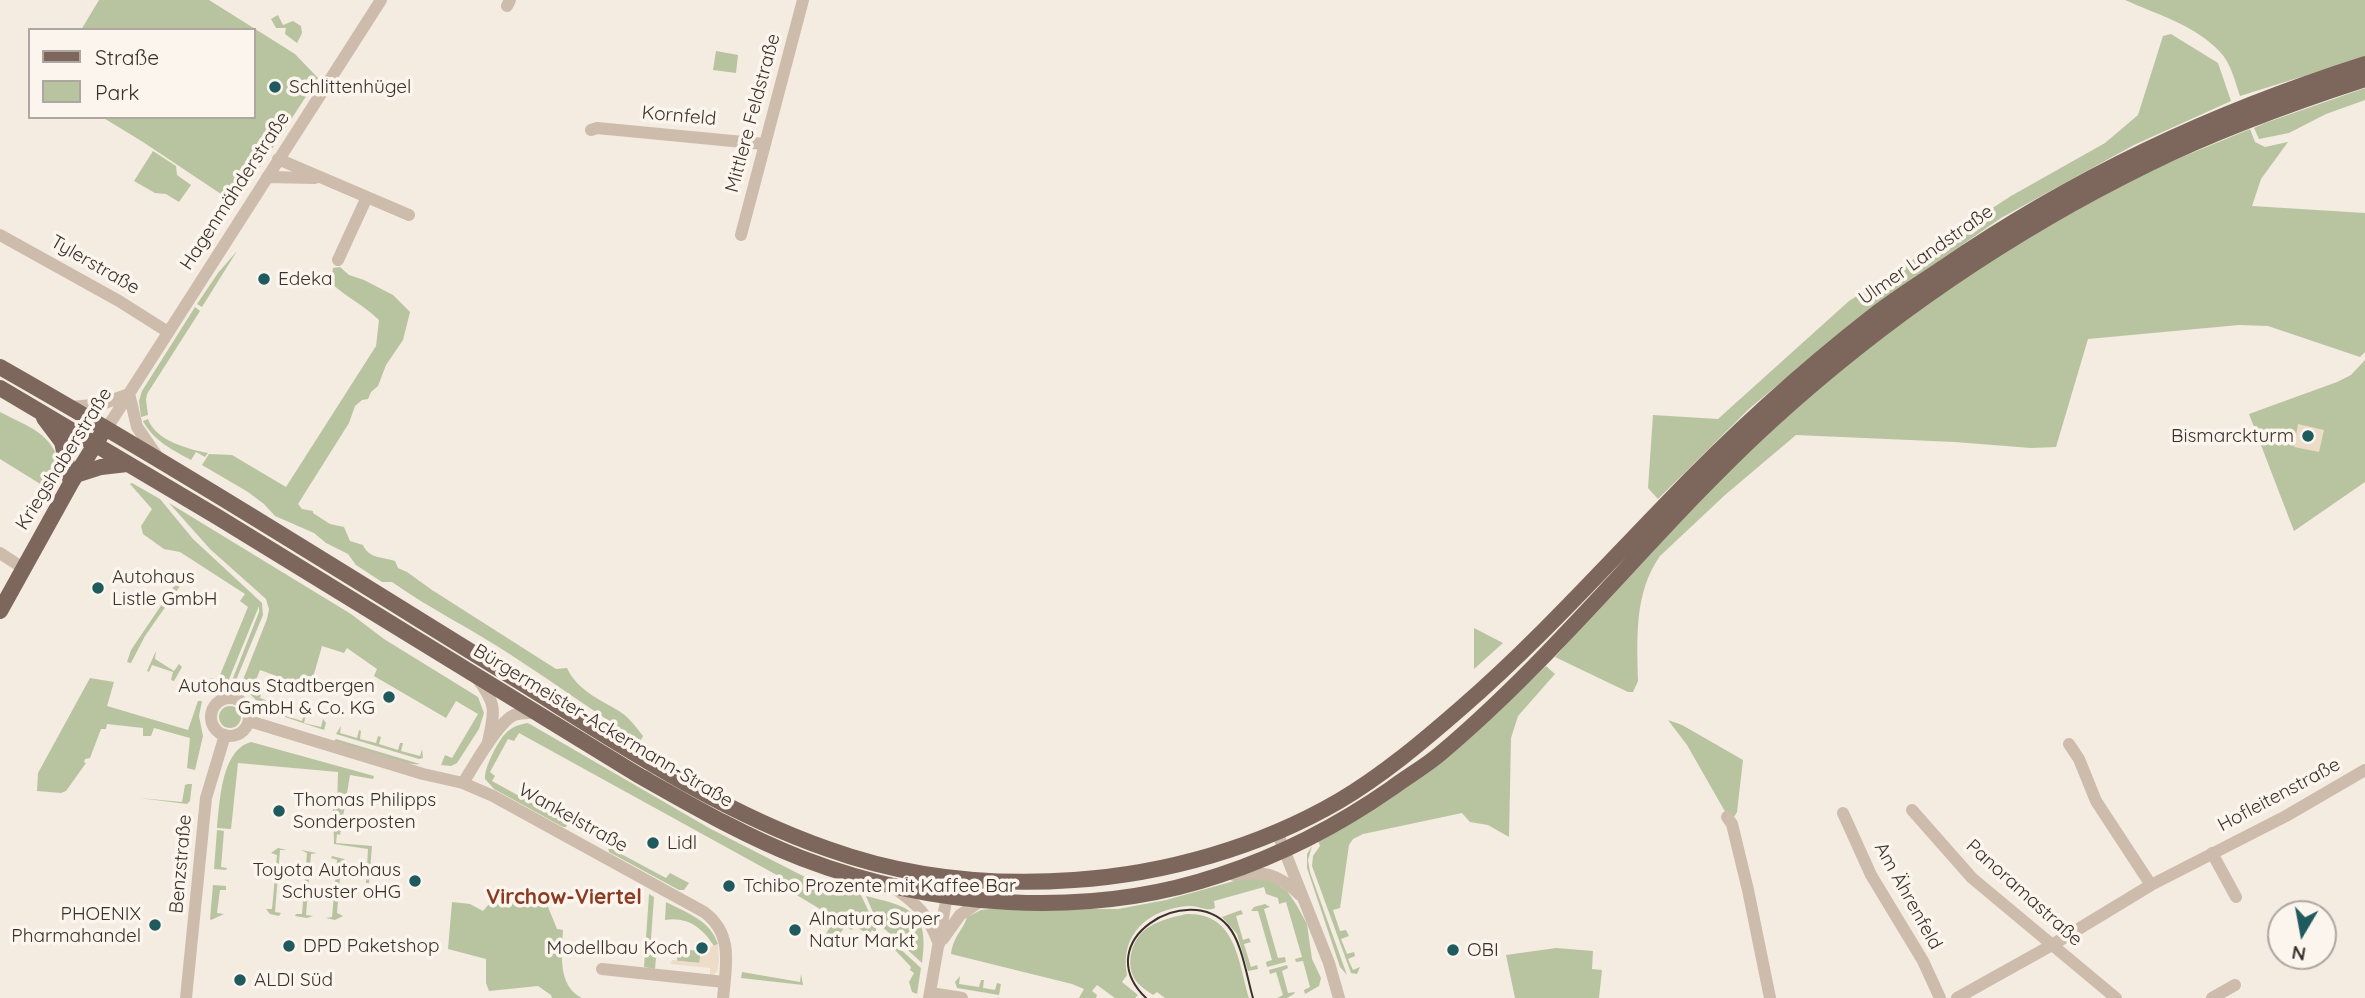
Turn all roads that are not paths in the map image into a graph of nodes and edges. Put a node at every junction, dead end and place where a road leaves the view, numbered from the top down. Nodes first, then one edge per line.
1 (381, 0) edge
2 (803, 0) edge
3 (2365, 64) edge
4 (2365, 79) edge
5 (2260, 107) junction
6 (2227, 121) junction
7 (592, 130) dead end
8 (764, 144) junction
9 (278, 159) junction
10 (311, 176) junction
11 (267, 177) junction
12 (367, 197) junction
13 (409, 215) dead end
14 (0, 235) edge
15 (741, 235) dead end
16 (338, 260) dead end
17 (168, 332) junction
18 (0, 367) edge
19 (0, 388) edge
20 (129, 393) junction
21 (72, 407) junction
22 (38, 410) junction
23 (107, 428) junction
24 (95, 444) junction
25 (160, 460) junction
26 (127, 464) junction
27 (74, 479) junction
28 (0, 553) edge
29 (23, 568) junction
30 (0, 611) edge
31 (1526, 648) joint
32 (473, 673) junction
33 (538, 713) junction
34 (249, 721) junction
35 (225, 736) junction
36 (2069, 744) dead end
37 (487, 746) junction
38 (2365, 770) edge
39 (463, 783) junction
40 (1912, 810) dead end
41 (1843, 813) dead end
42 (1727, 817) dead end
43 (1277, 832) junction
44 (1283, 850) junction
45 (2212, 853) junction
46 (937, 877) junction
47 (1214, 877) junction
48 (890, 885) junction
49 (2151, 885) junction
50 (944, 895) junction
51 (2236, 897) dead end
52 (1302, 898) junction
53 (982, 900) junction
54 (939, 945) junction
55 (2052, 945) junction
56 (602, 969) dead end
57 (724, 982) junction
58 (2235, 985) dead end
59 (930, 996) edge
60 (186, 998) edge
61 (723, 998) edge
62 (962, 998) edge
63 (1339, 998) edge
64 (1770, 998) edge
65 (1940, 998) edge
66 (1957, 998) edge
67 (2116, 998) edge
68 (2212, 998) edge

1 - 9 street, Hagenmähderstraße
2 - 8 street, Mittlere Feldstraße
3 - 5 main road
4 - 5 main road
5 - 6 main road
6 - 31 main road, Ulmer Landstraße
6 - 44 main road, Bürgermeister-Ackermann-Straße
7 - 8 street, Kornfeld
8 - 15 street, Mittlere Feldstraße
9 - 10 street
9 - 11 street, Hagenmähderstraße
10 - 11 street
10 - 12 street
11 - 17 street, Hagenmähderstraße
12 - 13 street
12 - 16 street
14 - 17 street, Tylerstraße
17 - 20 street, Kriegshaberstraße
18 - 21 main road, Bürgermeister-Ackermann-Straße
19 - 22 main road, Bürgermeister-Ackermann-Straße
20 - 21 street
20 - 23 street, Kriegshaberstraße
20 - 25 street
21 - 23 main road, Bürgermeister-Ackermann-Straße
22 - 24 main road, Bürgermeister-Ackermann-Straße
22 - 27 main road
23 - 24 main road, Kriegshaberstraße
23 - 25 main road, Bürgermeister-Ackermann-Straße
24 - 26 main road, Bürgermeister-Ackermann-Straße
24 - 27 main road, Kriegshaberstraße
25 - 46 main road, Bürgermeister-Ackermann-Straße
26 - 27 main road
26 - 32 main road, Bürgermeister-Ackermann-Straße
27 - 29 main road, Kriegshaberstraße
28 - 29 street
29 - 30 main road, Kriegshaberstraße
31 - 43 main road, Bürgermeister-Ackermann-Straße
32 - 33 main road, Bürgermeister-Ackermann-Straße
32 - 37 street
33 - 37 street
33 - 48 main road, Bürgermeister-Ackermann-Straße
34 - 35 street
34 - 35 street
34 - 39 street
35 - 60 street, Benzstraße
36 - 49 street
37 - 39 street
38 - 45 street, Hofleitenstraße
39 - 57 street, Wankelstraße
40 - 55 street, Panoramastraße
41 - 65 street, Am Ährenfeld
42 - 64 street
43 - 44 street
43 - 46 main road, Bürgermeister-Ackermann-Straße
44 - 47 main road, Bürgermeister-Ackermann-Straße
44 - 52 street
45 - 49 street, Hofleitenstraße
45 - 51 street, Hofleitenstraße
46 - 50 street
47 - 52 street
47 - 53 main road, Bürgermeister-Ackermann-Straße
48 - 50 main road, Bürgermeister-Ackermann-Straße
48 - 54 street
49 - 55 street, Hofleitenstraße
50 - 53 main road, Bürgermeister-Ackermann-Straße
50 - 54 street
52 - 63 street
53 - 54 street
54 - 59 street
55 - 66 street, Hofleitenstraße
55 - 67 street, Panoramastraße
56 - 57 street
57 - 61 street, Wankelstraße
58 - 68 street
59 - 62 street

